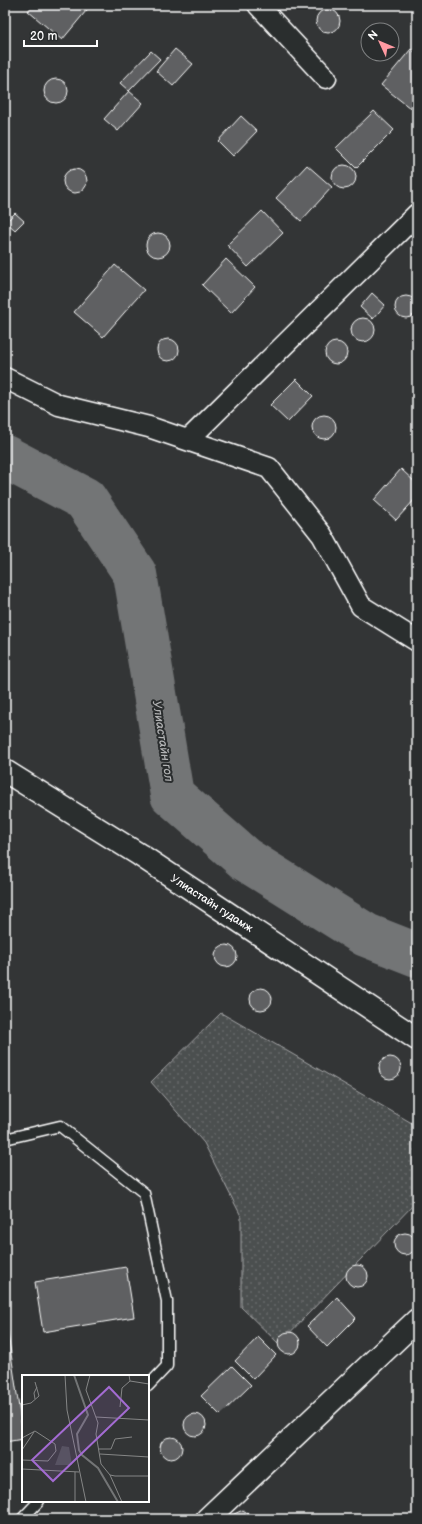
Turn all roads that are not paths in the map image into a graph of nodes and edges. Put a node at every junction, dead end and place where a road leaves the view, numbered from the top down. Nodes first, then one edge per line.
1 (258, 5) edge
2 (326, 78) dead end
3 (417, 214) edge
4 (5, 378) edge
5 (189, 440) junction
6 (417, 641) edge
7 (5, 771) edge
8 (417, 1039) edge
9 (5, 1139) edge
10 (417, 1320) edge
11 (149, 1385) edge
12 (38, 1502) edge
13 (22, 1519) edge
14 (207, 1519) edge

1 - 2 street
3 - 5 street
4 - 5 street
5 - 6 street
7 - 8 main road, Улиастайн гудамж
9 - 11 lane
10 - 14 main road
12 - 13 lane

